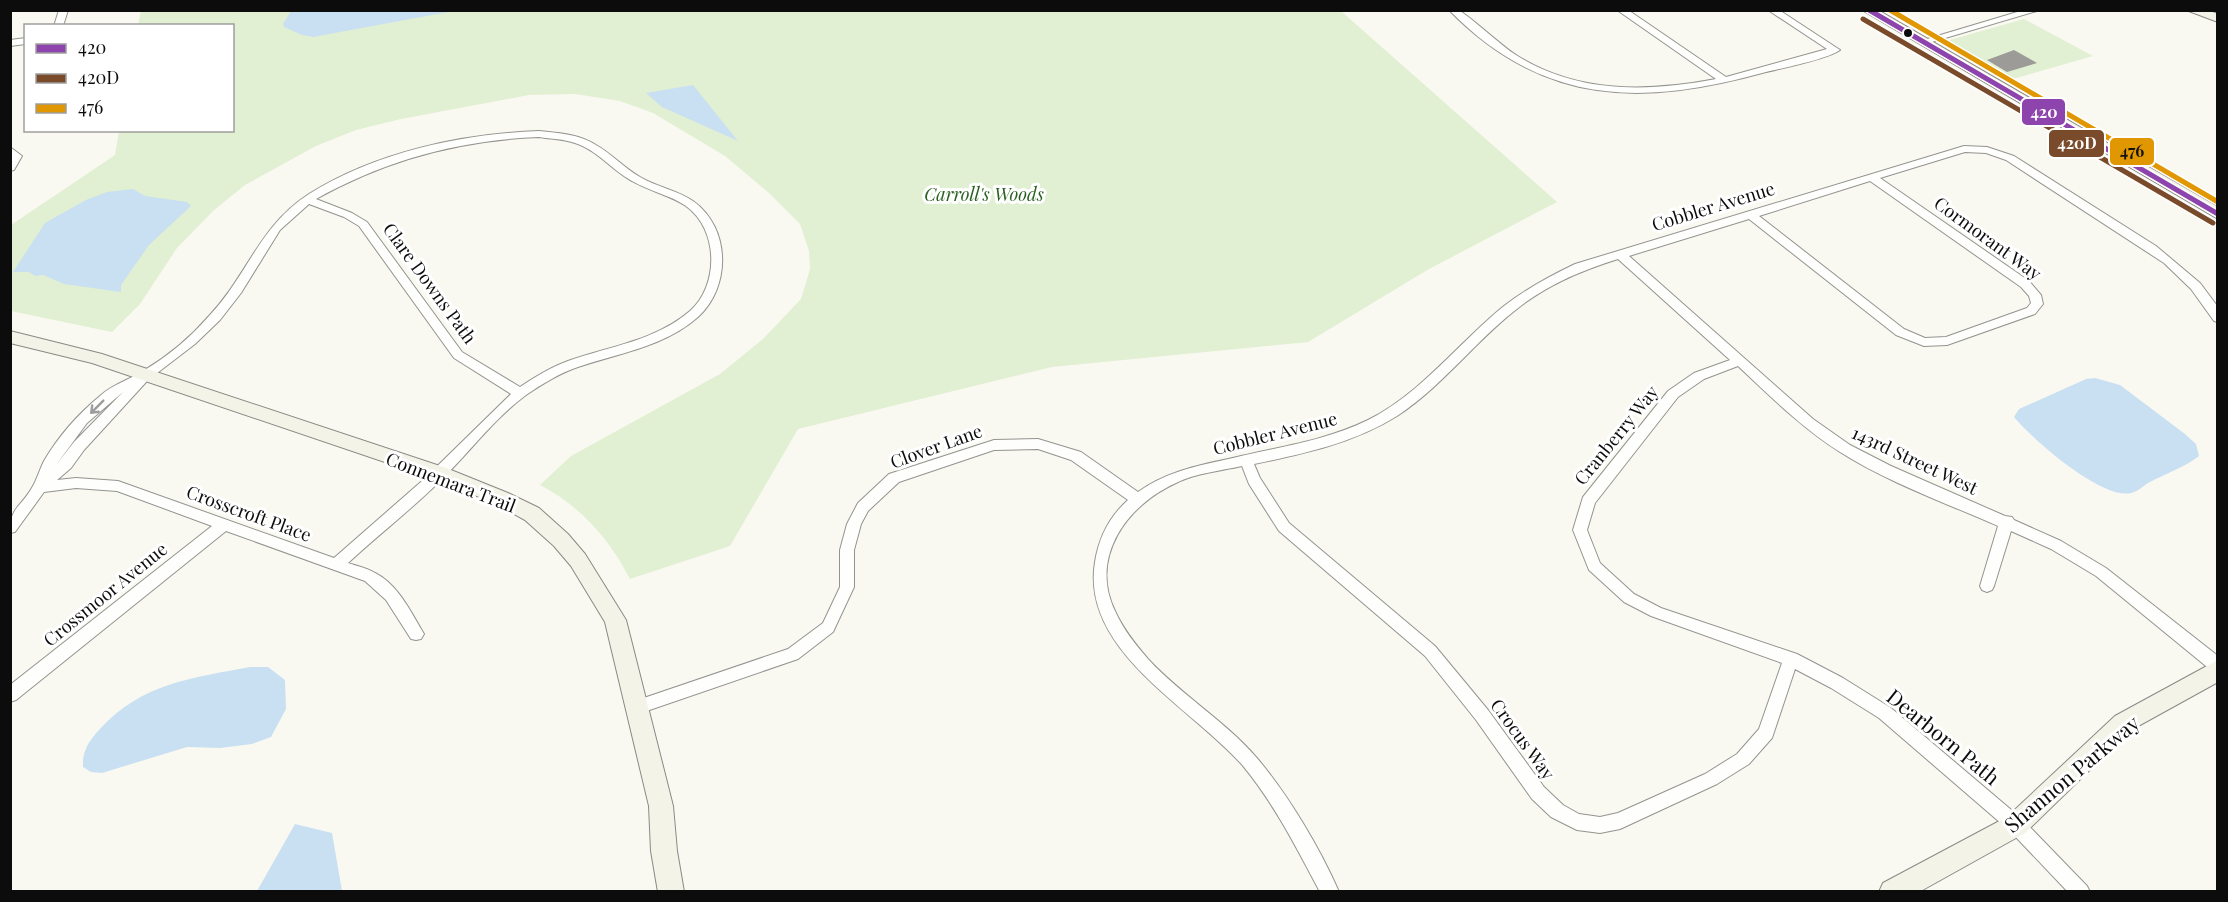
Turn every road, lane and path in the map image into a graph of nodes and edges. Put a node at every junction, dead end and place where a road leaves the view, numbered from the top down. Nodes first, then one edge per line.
1 (1453, 10) edge
2 (1621, 10) edge
3 (1772, 10) edge
4 (1868, 10) edge
5 (2036, 10) edge
6 (2192, 10) edge
7 (2217, 18) edge
8 (1922, 42) junction
9 (1723, 79) junction
10 (10, 150) edge
11 (10, 168) edge
12 (1871, 177) junction
13 (308, 200) junction
14 (1750, 214) junction
15 (2217, 214) edge
16 (1620, 254) junction
17 (2217, 318) edge
18 (10, 337) edge
19 (1739, 361) junction
20 (145, 376) junction
21 (520, 393) junction
22 (1246, 460) junction
23 (439, 473) junction
24 (40, 488) junction
25 (1138, 499) junction
26 (2007, 521) junction
27 (224, 524) junction
28 (10, 528) edge
29 (336, 566) junction
30 (1987, 586) dead end
31 (416, 634) dead end
32 (1791, 659) junction
33 (2217, 668) edge
34 (10, 695) edge
35 (635, 708) junction
36 (2016, 825) junction
37 (671, 891) edge
38 (1330, 891) edge
39 (1892, 891) edge
40 (2081, 891) edge

1 - 9 street
2 - 9 street
3 - 9 street
4 - 8 street
5 - 8 street
6 - 7 street
8 - 15 street
10 - 11 street
12 - 14 street, Cobbler Avenue
12 - 14 street, Cormorant Way
12 - 17 street, Cobbler Avenue
13 - 20 street
13 - 21 street, Clare Downs Path
13 - 21 street
14 - 16 street, Cobbler Avenue
16 - 19 street, 143rd Street West
16 - 22 street, Cobbler Avenue
18 - 20 street, Connemara Trail
19 - 26 street, 143rd Street West
19 - 32 street, Cranberry Way
20 - 23 street, Connemara Trail
20 - 24 street
21 - 23 street
22 - 25 street, Cobbler Avenue
22 - 32 street, Crocus Way
23 - 29 street
23 - 35 street, Connemara Trail
24 - 27 street, Crosscroft Place
24 - 28 street
25 - 35 street, Clover Lane
25 - 38 street, Cobbler Avenue
26 - 30 street
26 - 33 street, 143rd Street West
27 - 29 street, Crosscroft Place
27 - 34 street, Crossmoor Avenue
29 - 31 street, Crosscroft Place
32 - 36 street, Dearborn Path
33 - 36 street, Shannon Parkway
35 - 37 street, Connemara Trail
36 - 39 street, Shannon Parkway
36 - 40 street, Dearborn Path

